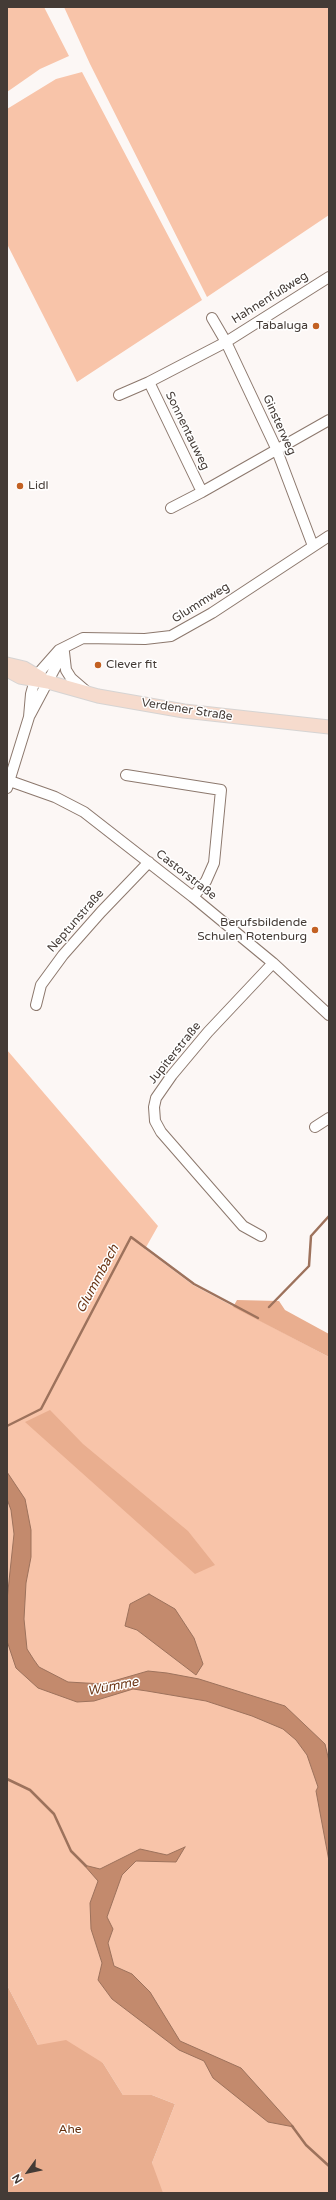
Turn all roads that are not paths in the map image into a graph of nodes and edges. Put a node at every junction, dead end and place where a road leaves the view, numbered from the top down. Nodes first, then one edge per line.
1 (329, 277) edge
2 (212, 318) dead end
3 (226, 342) junction
4 (149, 382) junction
5 (119, 395) dead end
6 (329, 420) edge
7 (276, 448) junction
8 (202, 492) junction
9 (171, 508) dead end
10 (329, 536) edge
11 (313, 546) junction
12 (71, 642) junction
13 (63, 653) junction
14 (7, 664) edge
15 (7, 670) edge
16 (40, 679) junction
17 (88, 693) junction
18 (329, 727) edge
19 (126, 776) dead end
20 (8, 783) edge
21 (149, 862) junction
22 (193, 897) junction
23 (273, 963) junction
24 (36, 1005) dead end
25 (329, 1015) edge
26 (329, 1118) edge
27 (315, 1127) dead end
28 (261, 1236) dead end

1 - 3 street, Hahnenfußweg
2 - 3 street, Ginsterweg
3 - 4 street
3 - 7 street, Ginsterweg
4 - 5 street
4 - 8 street, Sonnentauweg
6 - 7 street, Sonnentauweg
7 - 8 street, Sonnentauweg
7 - 11 street, Ginsterweg
8 - 9 street, Sonnentauweg
10 - 11 street, Glummweg
11 - 12 street, Glummweg
12 - 13 street
12 - 16 street, Glummweg
13 - 16 street
13 - 17 street
14 - 16 main road, Verdener Straße
15 - 16 main road, Verdener Straße
16 - 17 main road, Verdener Straße
16 - 20 street
17 - 18 main road, Verdener Straße
19 - 22 street
20 - 21 street, Castorstraße
21 - 22 street, Castorstraße
21 - 24 street, Neptunstraße
22 - 23 street, Castorstraße
23 - 25 street, Castorstraße
23 - 28 street, Jupiterstraße
26 - 27 street

